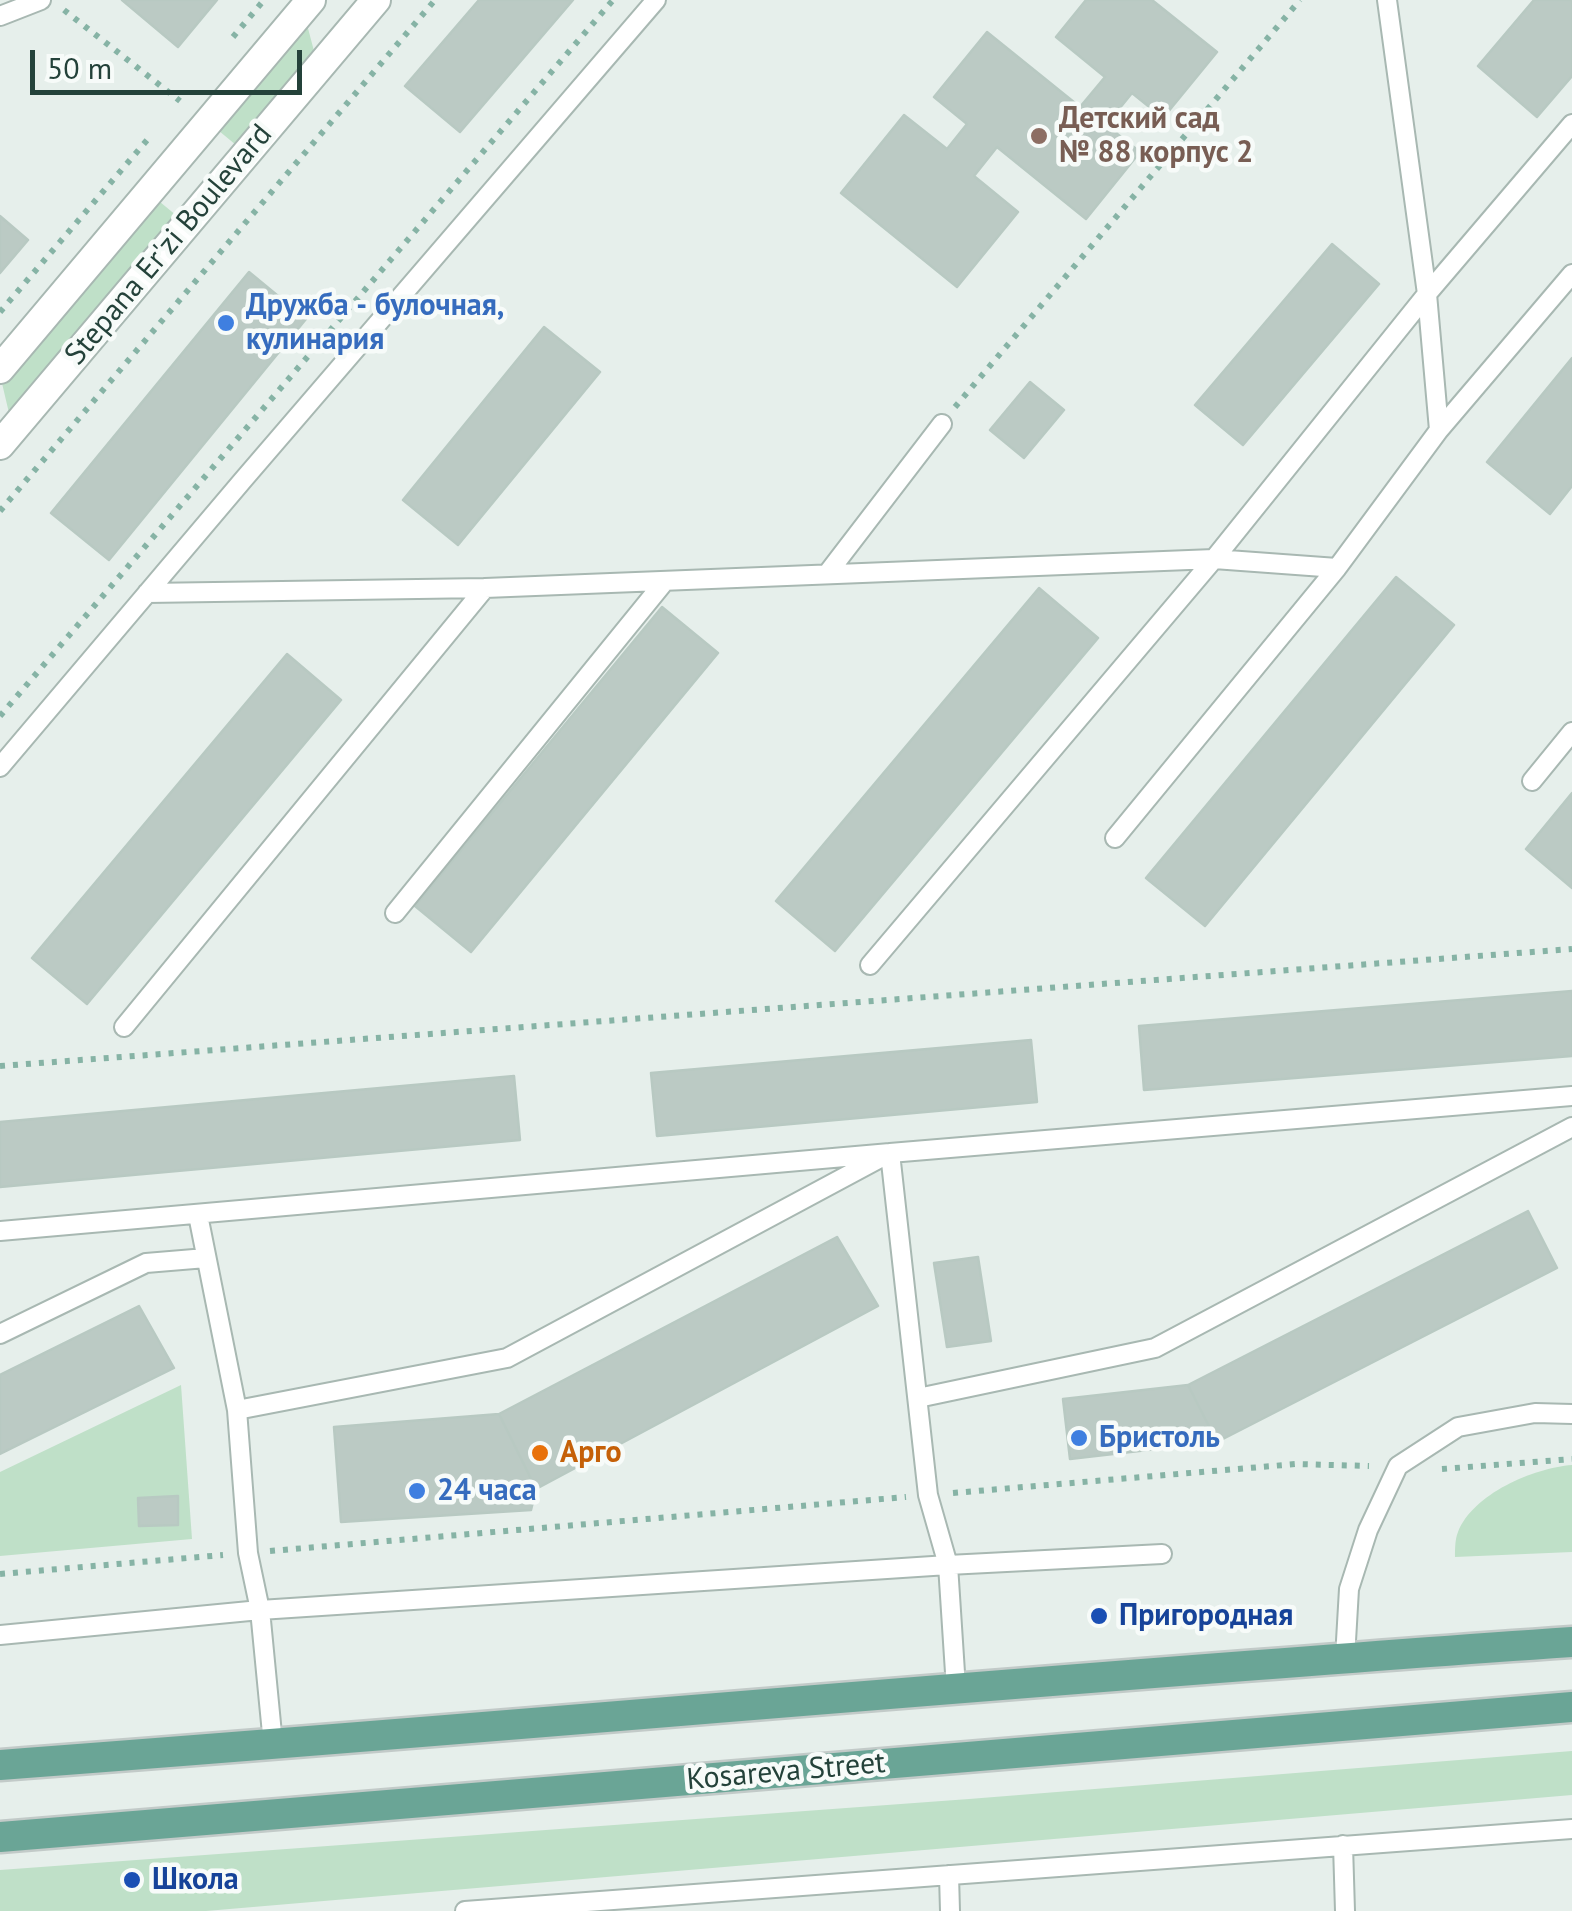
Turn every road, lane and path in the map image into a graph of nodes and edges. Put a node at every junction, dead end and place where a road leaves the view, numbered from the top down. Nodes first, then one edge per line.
1 (40, 0) edge
2 (51, 0) edge
3 (264, 0) edge
4 (311, 0) edge
5 (376, 0) edge
6 (436, 0) edge
7 (612, 0) edge
8 (656, 0) edge
9 (1300, 0) edge
10 (1386, 0) edge
11 (0, 16) edge
12 (228, 43) dead end
13 (180, 100) dead end
14 (1572, 124) edge
15 (154, 131) dead end
16 (1572, 274) edge
17 (1426, 294) junction
18 (0, 312) edge
19 (0, 369) edge
20 (970, 386) dead end
21 (942, 424) dead end
22 (1439, 430) junction
23 (0, 445) edge
24 (0, 511) edge
25 (1214, 559) junction
26 (1337, 568) junction
27 (827, 574) junction
28 (664, 581) junction
29 (485, 588) junction
30 (147, 593) junction
31 (0, 716) edge
32 (1572, 732) edge
33 (0, 767) edge
34 (1532, 781) dead end
35 (1115, 838) dead end
36 (396, 912) dead end
37 (1572, 949) edge
38 (870, 965) dead end
39 (124, 1027) dead end
40 (0, 1066) edge
41 (1572, 1096) edge
42 (1572, 1127) edge
43 (890, 1153) junction
44 (198, 1215) junction
45 (0, 1231) edge
46 (206, 1258) junction
47 (0, 1334) edge
48 (918, 1398) junction
49 (237, 1410) junction
50 (1572, 1414) edge
51 (1296, 1464) dead end
52 (928, 1496) junction
53 (248, 1553) junction
54 (1162, 1554) dead end
55 (948, 1565) junction
56 (0, 1574) edge
57 (260, 1610) junction
58 (0, 1635) edge
59 (1572, 1642) edge
60 (1345, 1658) junction
61 (956, 1688) junction
62 (1572, 1707) edge
63 (274, 1744) junction
64 (0, 1764) edge
65 (1572, 1828) edge
66 (0, 1837) edge
67 (1343, 1846) junction
68 (949, 1875) junction
69 (588, 1906) edge
70 (465, 1911) edge
71 (950, 1911) edge
72 (1345, 1911) edge

1 - 11 lane
2 - 13 path
3 - 12 path
4 - 19 street, Stepana Er'zi Boulevard
5 - 23 street, Stepana Er'zi Boulevard
6 - 24 path
7 - 31 path
8 - 30 lane
9 - 20 path
10 - 17 lane
14 - 17 lane
15 - 18 path
16 - 22 lane
17 - 22 lane
17 - 25 lane
21 - 27 lane
22 - 26 lane
25 - 26 lane
25 - 27 lane
25 - 38 lane
26 - 35 lane
27 - 28 lane
28 - 29 lane
28 - 36 lane
29 - 30 lane
29 - 39 lane
30 - 33 lane
32 - 34 lane
37 - 40 path
41 - 43 lane
42 - 48 lane
43 - 44 lane
43 - 48 lane
43 - 49 lane
44 - 45 lane
44 - 46 lane
46 - 47 lane
46 - 49 lane
48 - 52 lane
49 - 53 lane
50 - 60 lane
51 - 52 path
52 - 53 path
52 - 55 lane
53 - 56 path
53 - 57 lane
54 - 55 lane
55 - 57 lane
55 - 61 lane
57 - 58 lane
57 - 63 lane
59 - 60 main road
60 - 61 main road
61 - 63 main road
62 - 66 main road, Kosareva Street
63 - 64 main road
65 - 67 lane
67 - 68 lane
67 - 72 lane
68 - 69 lane
68 - 71 lane
69 - 70 lane

